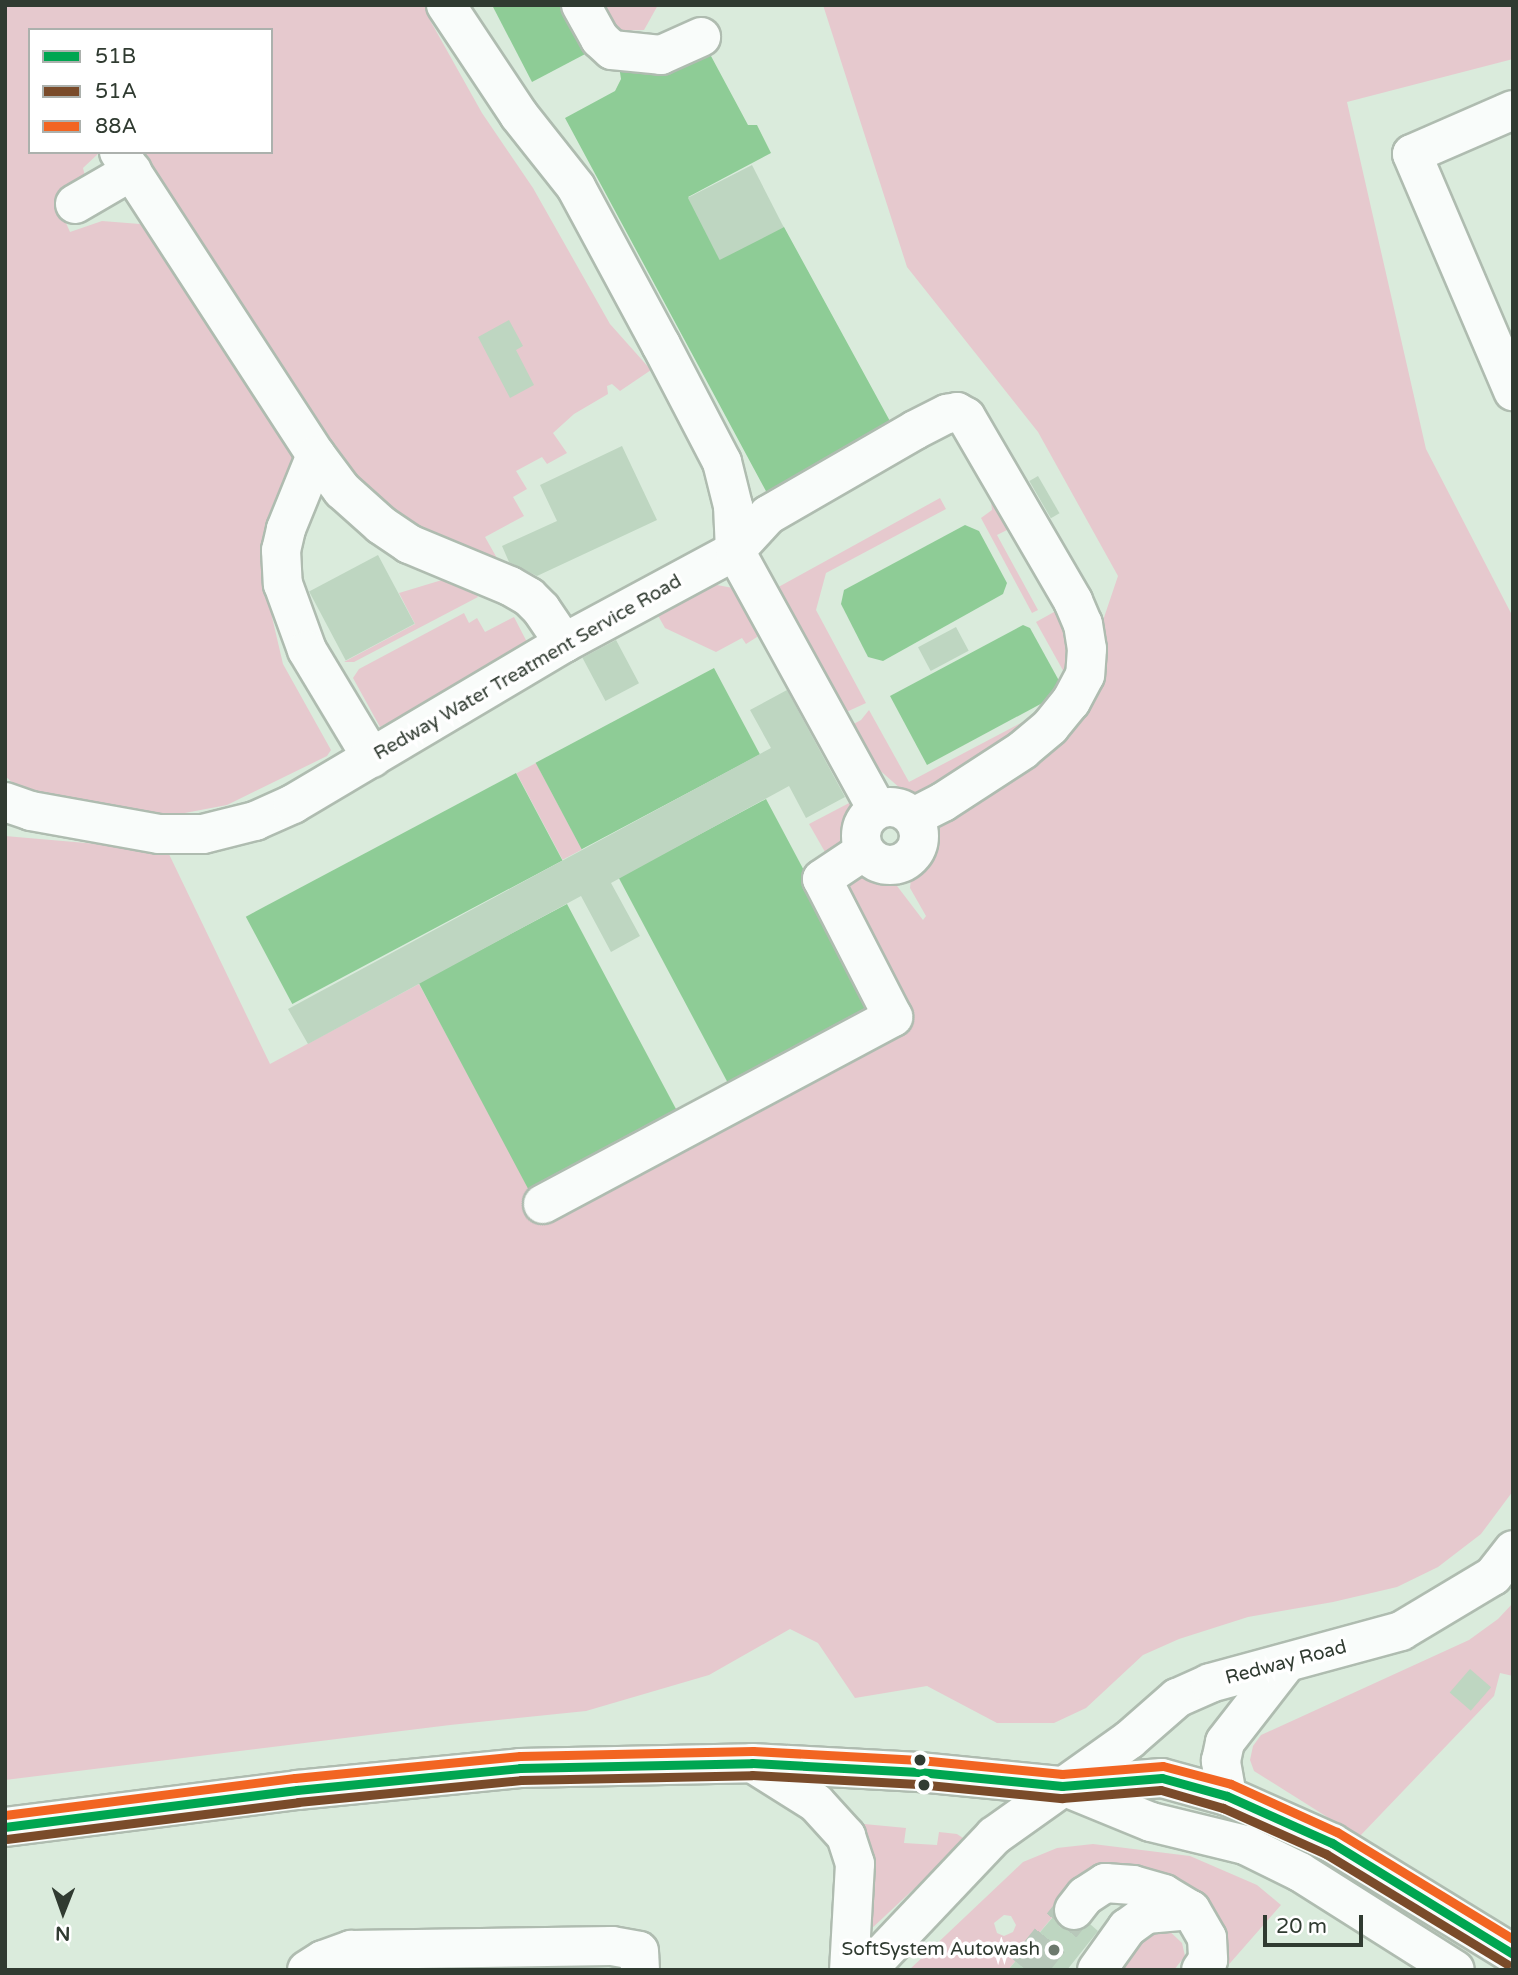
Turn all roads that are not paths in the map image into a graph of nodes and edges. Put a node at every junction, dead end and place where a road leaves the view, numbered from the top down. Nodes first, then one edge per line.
1 (446, 5) edge
2 (581, 5) edge
3 (701, 37) dead end
4 (1513, 110) edge
5 (126, 162) edge
6 (75, 204) dead end
7 (1513, 391) edge
8 (316, 455) junction
9 (735, 551) junction
10 (564, 643) junction
11 (372, 758) junction
12 (5, 802) edge
13 (895, 813) junction
14 (864, 851) junction
15 (543, 1204) dead end
16 (1513, 1550) edge
17 (1285, 1665) junction
18 (752, 1763) junction
19 (1062, 1786) junction
20 (1227, 1796) junction
21 (5, 1827) edge
22 (1073, 1910) tunnel mouth
23 (1191, 1910) junction
24 (1513, 1954) edge
25 (307, 1970) edge
26 (640, 1970) edge
27 (849, 1970) edge
28 (867, 1970) edge
29 (1097, 1970) edge
30 (1201, 1970) edge
31 (1455, 1970) edge

1 - 9 main road
2 - 3 main road
4 - 7 main road
5 - 6 main road
5 - 8 main road
8 - 10 main road
8 - 11 main road
9 - 10 main road, Redway Water Treatment Service Road
9 - 13 main road
9 - 13 main road, Redway Water Treatment Service Road
10 - 11 main road, Redway Water Treatment Service Road
11 - 12 main road, Redway Water Treatment Service Road
13 - 14 main road
13 - 14 main road
14 - 15 main road
16 - 17 main road, Redway Road
17 - 19 main road, Redway Road
17 - 20 main road
18 - 19 main road
18 - 21 main road
18 - 27 main road
19 - 20 main road
19 - 28 main road, Redway Road
19 - 31 main road
20 - 24 main road
22 - 23 main road
23 - 29 main road
23 - 30 main road
25 - 26 main road

